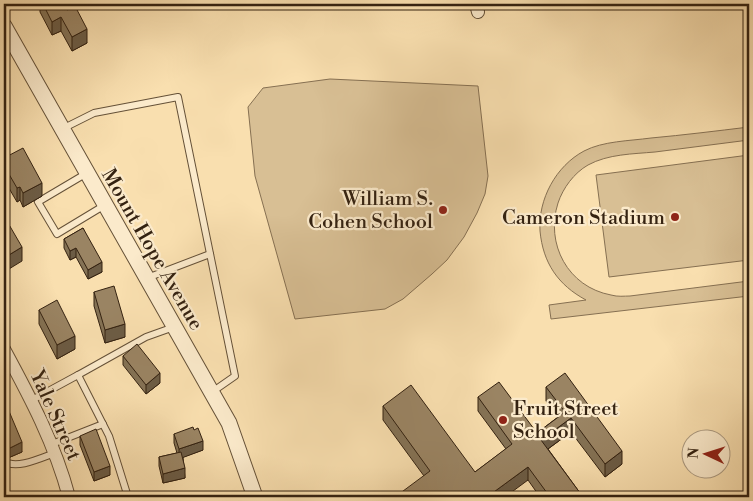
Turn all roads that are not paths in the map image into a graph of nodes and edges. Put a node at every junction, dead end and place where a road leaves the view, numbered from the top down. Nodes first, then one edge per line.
1 (4, 26) edge
2 (62, 129) junction
3 (87, 173) junction
4 (105, 205) junction
5 (210, 254) junction
6 (146, 278) junction
7 (174, 326) junction
8 (4, 349) edge
9 (78, 375) junction
10 (211, 393) junction
11 (32, 400) junction
12 (103, 424) junction
13 (53, 449) junction
14 (4, 461) edge
15 (69, 497) edge
16 (128, 497) edge
17 (255, 497) edge

1 - 2 street, Mount Hope Avenue
2 - 3 street, Mount Hope Avenue
2 - 5 lane
3 - 4 street, Mount Hope Avenue
3 - 4 lane
4 - 6 street, Mount Hope Avenue
5 - 6 lane
5 - 10 lane
6 - 7 street, Mount Hope Avenue
7 - 9 lane
7 - 10 street, Mount Hope Avenue
8 - 11 street, Yale Street
9 - 11 lane
9 - 12 lane
10 - 17 street, Mount Hope Avenue
11 - 13 street, Yale Street
12 - 13 lane
12 - 16 lane
13 - 14 lane
13 - 15 street, Yale Street

